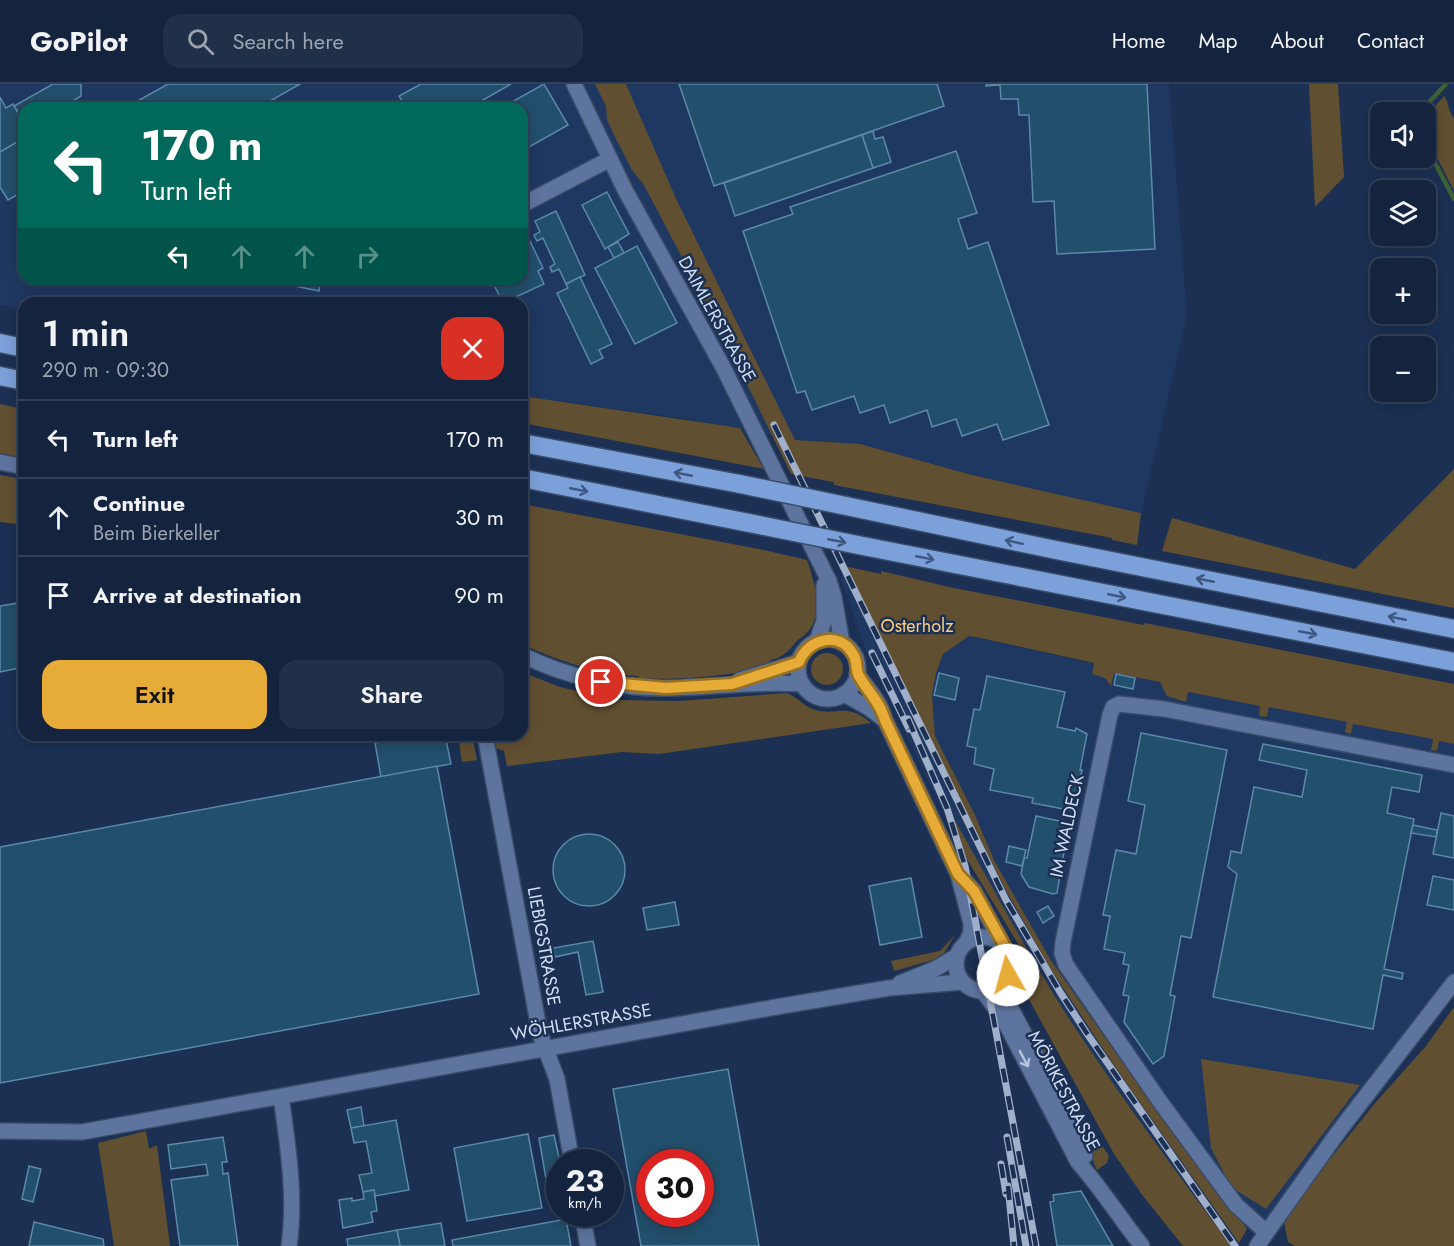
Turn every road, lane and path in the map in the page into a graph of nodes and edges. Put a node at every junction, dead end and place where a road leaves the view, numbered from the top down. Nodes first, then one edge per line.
1 (574, 84) edge
2 (610, 159) junction
3 (528, 202) edge
4 (0, 343) edge
5 (18, 347) edge
6 (0, 376) edge
7 (18, 380) edge
8 (528, 444) edge
9 (0, 462) edge
10 (18, 465) edge
11 (528, 479) edge
12 (824, 573) junction
13 (1454, 629) edge
14 (817, 641) junction
15 (842, 643) junction
16 (528, 658) edge
17 (799, 662) junction
18 (1454, 662) edge
19 (857, 674) junction
20 (732, 684) junction
21 (802, 684) junction
22 (844, 694) junction
23 (885, 720) junction
24 (486, 741) edge
25 (1454, 765) edge
26 (958, 874) junction
27 (967, 941) junction
28 (1003, 945) junction
29 (957, 956) junction
30 (962, 982) junction
31 (1003, 982) junction
32 (1454, 982) edge
33 (889, 988) junction
34 (983, 991) junction
35 (546, 1048) junction
36 (280, 1097) junction
37 (0, 1131) edge
38 (570, 1149) edge
39 (1093, 1178) junction
40 (584, 1227) edge
41 (1266, 1232) junction
42 (289, 1246) edge
43 (588, 1246) edge
44 (1142, 1246) edge
45 (1257, 1246) edge

1 - 2 street, DAIMLERSTRASSE
2 - 3 street
2 - 12 street, DAIMLERSTRASSE
4 - 5 highway
6 - 7 highway
13 -> 8 highway, bridge
9 - 10 street
11 -> 18 highway, bridge
12 - 14 street, DAIMLERSTRASSE
12 - 15 street, DAIMLERSTRASSE
14 - 15 street
14 - 17 street
15 - 19 street
16 - 20 street
17 - 20 street
17 - 21 street
19 - 22 street
19 - 23 street, MÖRIKESTRASSE
20 - 21 street
21 - 22 street
22 - 23 street
23 - 26 street, MÖRIKESTRASSE
24 - 35 street, LIEBIGSTRASSE
25 - 41 street, IM WALDECK
26 - 27 street, MÖRIKESTRASSE
26 - 28 street, MÖRIKESTRASSE
27 - 28 street
27 - 29 street
28 - 31 street, MÖRIKESTRASSE
29 - 30 street
29 - 33 street, WÖHLERSTRASSE
30 - 33 street, WÖHLERSTRASSE
30 - 34 street, MÖRIKESTRASSE
31 - 34 street
31 - 39 street, MÖRIKESTRASSE
32 - 41 street
33 - 35 street, WÖHLERSTRASSE
34 -> 39 street, MÖRIKESTRASSE
35 - 36 street, WÖHLERSTRASSE
35 - 38 street, LIEBIGSTRASSE
36 - 37 street, WÖHLERSTRASSE
36 - 42 street
39 - 44 street, MÖRIKESTRASSE
40 - 43 street
41 - 45 street

